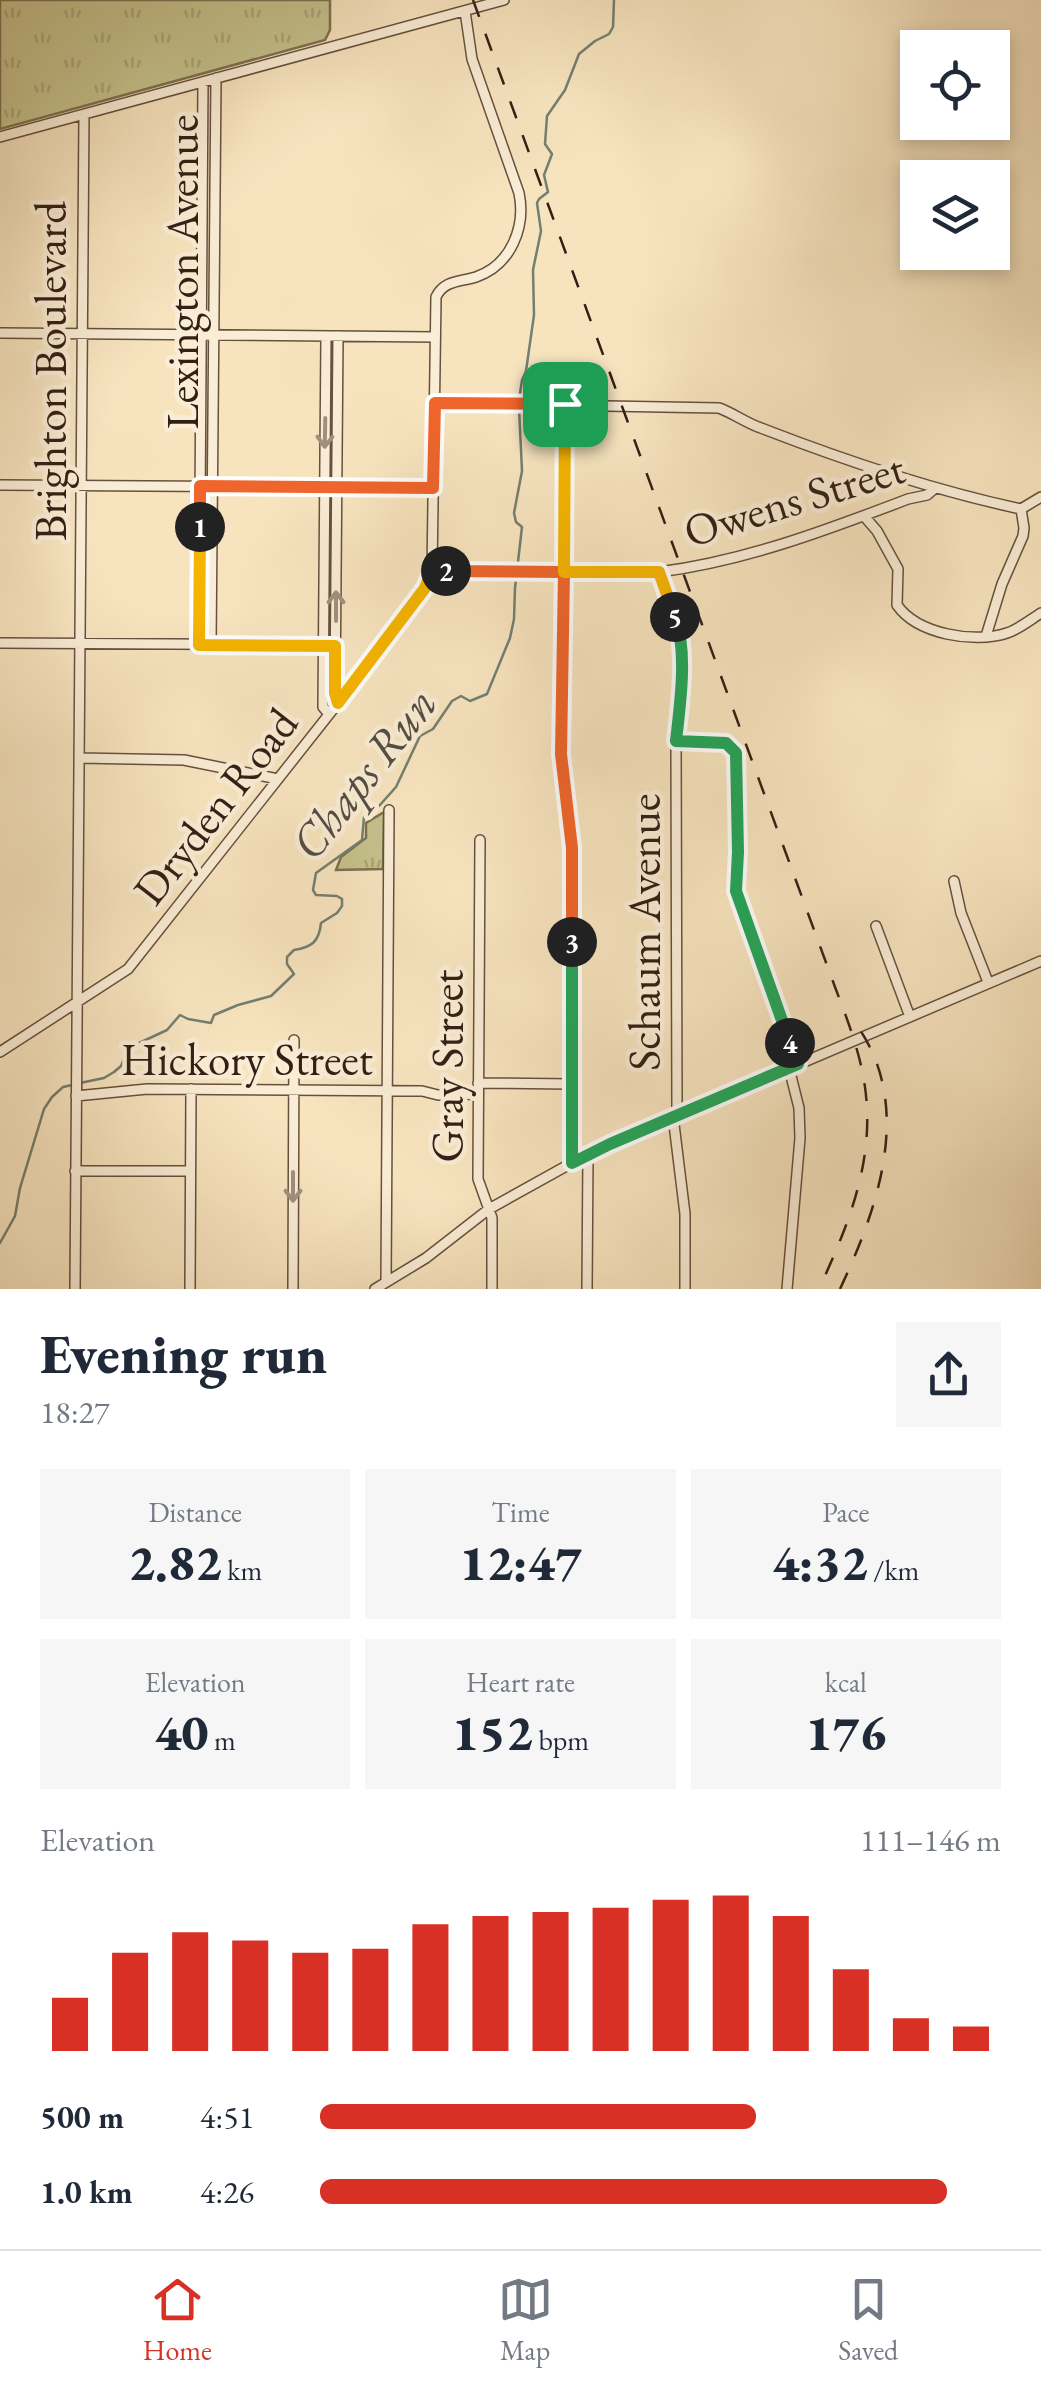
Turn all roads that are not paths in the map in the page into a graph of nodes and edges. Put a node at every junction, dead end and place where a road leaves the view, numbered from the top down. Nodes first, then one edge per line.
1 (499, 1) edge
2 (465, 11) junction
3 (216, 78) junction
4 (203, 82) junction
5 (84, 114) junction
6 (0, 137) edge
7 (0, 334) edge
8 (82, 334) junction
9 (201, 334) junction
10 (214, 334) junction
11 (326, 336) junction
12 (338, 336) junction
13 (435, 336) junction
14 (435, 403) junction
15 (565, 404) junction
16 (0, 485) edge
17 (81, 486) junction
18 (200, 486) junction
19 (214, 486) junction
20 (324, 488) junction
21 (336, 488) junction
22 (433, 488) junction
23 (936, 488) junction
24 (1041, 497) edge
25 (1021, 509) junction
26 (864, 516) junction
27 (432, 571) junction
28 (564, 572) junction
29 (659, 572) junction
30 (1041, 613) edge
31 (986, 636) junction
32 (0, 644) edge
33 (80, 644) junction
34 (199, 645) junction
35 (211, 645) junction
36 (323, 645) junction
37 (335, 646) junction
38 (338, 703) junction
39 (329, 714) junction
40 (676, 741) junction
41 (79, 758) junction
42 (278, 779) junction
43 (389, 810) dead end
44 (480, 840) dead end
45 (954, 881) dead end
46 (876, 926) dead end
47 (1041, 961) edge
48 (988, 982) junction
49 (77, 1004) junction
50 (910, 1016) junction
51 (294, 1040) dead end
52 (0, 1052) edge
53 (793, 1066) junction
54 (572, 1084) junction
55 (191, 1089) junction
56 (478, 1089) junction
57 (294, 1090) junction
58 (387, 1091) junction
59 (76, 1093) junction
60 (675, 1116) junction
61 (588, 1154) junction
62 (572, 1163) junction
63 (76, 1171) junction
64 (190, 1172) junction
65 (490, 1210) junction
66 (386, 1282) junction
67 (75, 1289) edge
68 (190, 1289) edge
69 (293, 1289) edge
70 (375, 1289) edge
71 (492, 1289) edge
72 (588, 1289) edge
73 (685, 1289) edge
74 (788, 1289) edge

1 - 2 street
2 - 3 street
2 - 13 street
3 - 4 street
3 - 10 street, Lexington Avenue
4 - 5 street
4 - 9 street, Lexington Avenue
5 - 6 street
5 - 8 street, Brighton Boulevard
7 - 8 street
8 - 9 street
8 - 17 street, Brighton Boulevard
9 - 10 street
9 - 18 street, Lexington Avenue
10 - 11 street
10 - 19 street, Lexington Avenue
11 - 12 street
11 -> 20 street
12 - 13 street
12 - 21 street
13 - 14 street
14 - 15 street
14 - 22 street
15 - 23 street
15 - 28 street
16 - 17 street
17 - 18 street
17 - 33 street, Brighton Boulevard
18 - 19 street
18 - 34 street, Lexington Avenue
19 - 20 street
19 - 35 street, Lexington Avenue
20 - 21 street
20 - 36 street
21 - 22 street
37 -> 21 street
22 - 27 street
23 - 25 street
23 - 26 street, Owens Street
24 - 25 street
25 - 31 street
26 - 29 street, Owens Street
26 - 31 street
27 - 28 street, Owens Street
27 - 38 street, Dryden Road
28 - 29 street, Owens Street
28 - 54 street
29 - 40 street, Schaum Avenue
30 - 31 street
32 - 33 street
33 - 34 street
33 - 41 street, Brighton Boulevard
34 - 35 street
35 - 36 street
36 - 37 street
36 - 39 street
37 - 38 street
38 - 39 street, Dryden Road
39 - 42 street, Dryden Road
40 - 53 street
40 - 60 street, Schaum Avenue
41 - 42 street
41 - 49 street, Brighton Boulevard
42 - 49 street, Dryden Road
43 - 58 street
44 - 56 street, Gray Street
45 - 48 street
46 - 50 street
47 - 48 street
48 - 50 street
49 - 52 street, Dryden Road
49 - 59 street, Brighton Boulevard
50 - 53 street
51 - 57 street
53 - 60 street
53 - 74 street
54 - 56 street, Hickory Street
54 - 62 street
55 - 57 street, Hickory Street
55 - 59 street, Hickory Street
55 - 64 street
56 - 58 street, Hickory Street
56 - 65 street, Gray Street
57 - 58 street, Hickory Street
57 -> 69 street
58 - 66 street
59 - 63 street, Brighton Boulevard
60 - 61 street
60 - 73 street, Schaum Avenue
61 - 62 street
61 - 72 street
62 - 65 street
63 - 64 street
63 - 67 street, Brighton Boulevard
64 - 68 street
65 - 66 street
65 - 71 street, Gray Street
66 - 70 street

